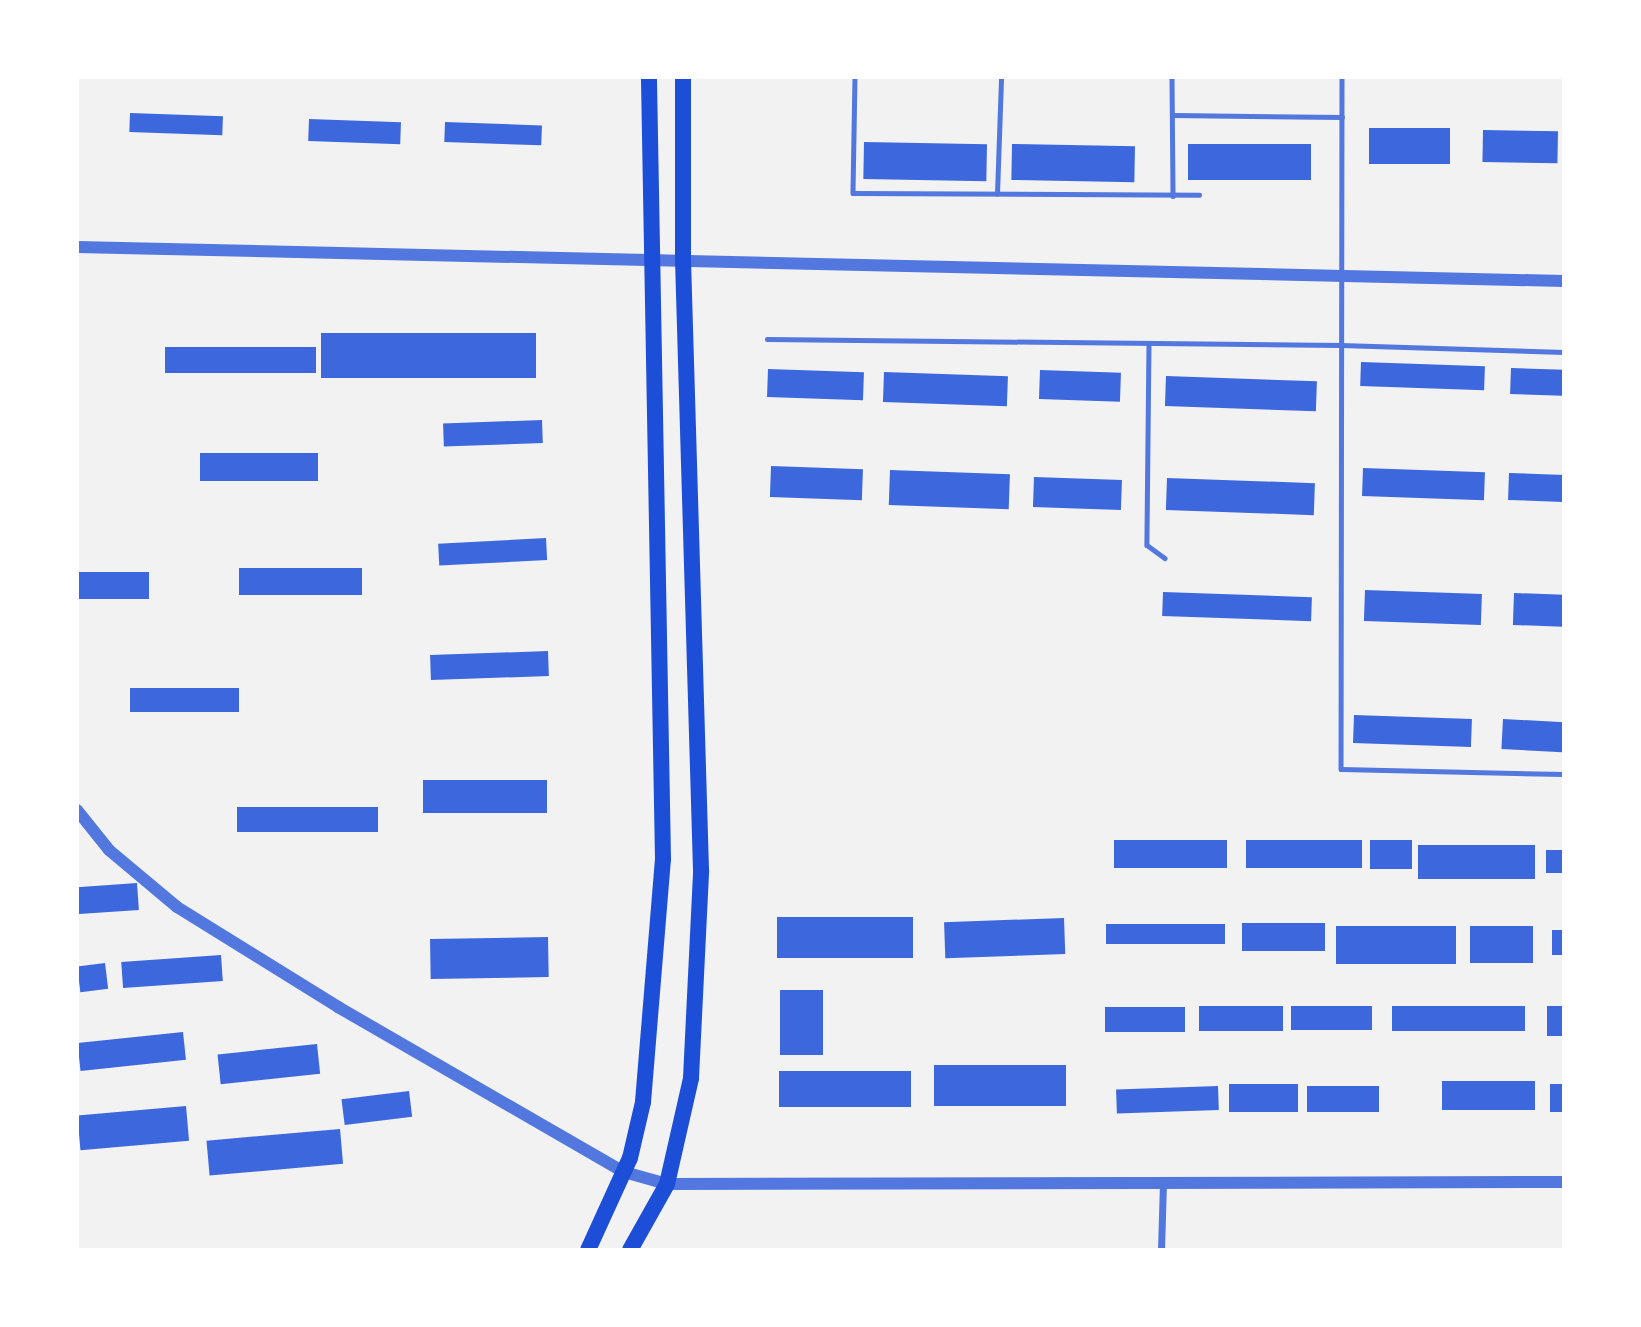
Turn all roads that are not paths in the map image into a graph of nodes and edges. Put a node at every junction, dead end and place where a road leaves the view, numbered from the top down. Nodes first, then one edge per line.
1 (649, 77) edge
2 (683, 77) edge
3 (855, 77) edge
4 (1001, 77) edge
5 (1172, 77) edge
6 (1342, 77) edge
7 (1172, 115) junction
8 (1342, 117) junction
9 (997, 194) junction
10 (1199, 195) dead end
11 (1173, 196) junction
12 (77, 247) edge
13 (651, 259) junction
14 (683, 260) junction
15 (1342, 278) junction
16 (1564, 281) edge
17 (766, 338) dead end
18 (1149, 344) junction
19 (1341, 345) junction
20 (1564, 352) edge
21 (1165, 558) dead end
22 (1564, 774) edge
23 (77, 810) edge
24 (624, 1172) junction
25 (1564, 1182) edge
26 (667, 1184) junction
27 (1163, 1184) junction
28 (588, 1250) edge
29 (631, 1250) edge
30 (1161, 1250) edge

1 - 13 main road
2 - 14 main road
3 - 9 lane
4 - 9 lane
5 - 7 lane
6 - 8 lane
7 - 8 lane
7 - 11 lane
8 - 15 lane
9 - 11 lane
10 - 11 lane
12 - 13 street
13 - 14 street
13 - 24 main road
14 - 15 street
14 - 26 main road
15 - 16 street
15 - 19 lane
17 - 18 lane
18 - 19 lane
18 - 21 lane
19 - 20 lane
19 - 22 lane
23 - 24 street
24 - 26 street
24 - 28 main road
25 - 27 street
26 - 27 street
26 - 29 main road
27 - 30 street

